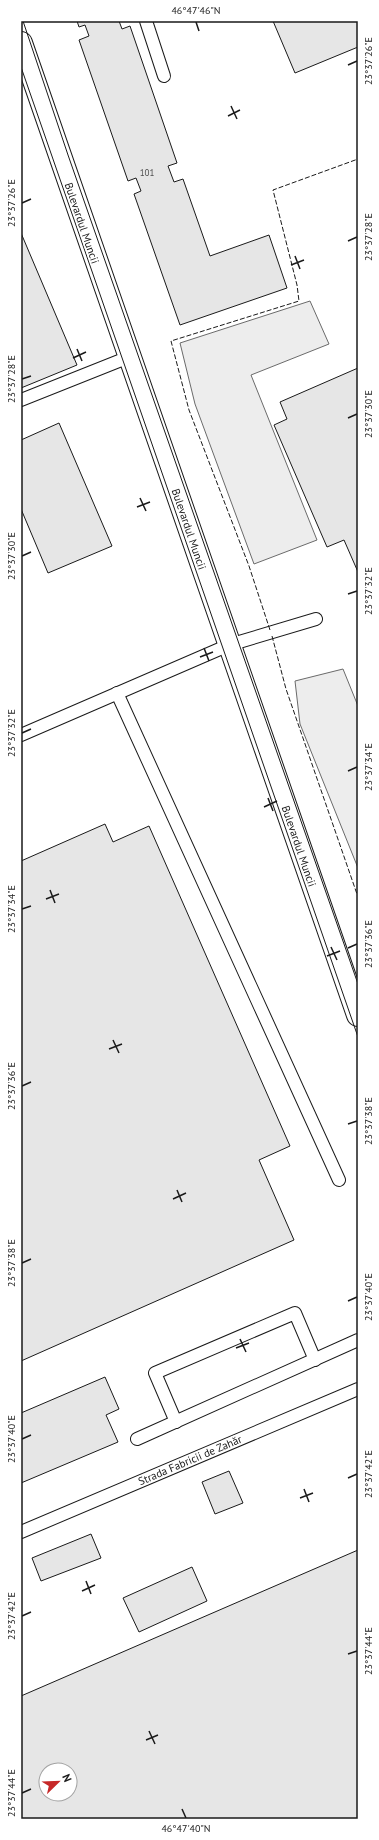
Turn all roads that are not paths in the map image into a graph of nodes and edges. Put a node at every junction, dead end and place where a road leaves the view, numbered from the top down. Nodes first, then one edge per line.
1 (146, 21) edge
2 (21, 43) edge
3 (164, 76) dead end
4 (129, 357) junction
5 (21, 400) edge
6 (316, 618) dead end
7 (229, 645) junction
8 (117, 693) junction
9 (21, 735) edge
10 (358, 1015) edge
11 (338, 1180) dead end
12 (358, 1340) edge
13 (315, 1360) junction
14 (358, 1389) edge
15 (176, 1422) junction
16 (137, 1439) dead end
17 (21, 1532) edge

1 - 3 lane
2 - 4 main road, Bulevardul Muncii
4 - 5 lane
4 - 7 main road, Bulevardul Muncii
6 - 7 lane
7 - 8 lane
7 - 10 main road, Bulevardul Muncii
8 - 9 lane
8 - 11 lane
12 - 13 lane
13 - 15 lane
13 - 15 lane
14 - 17 lane, Strada Fabricii de Zahăr
15 - 16 lane

